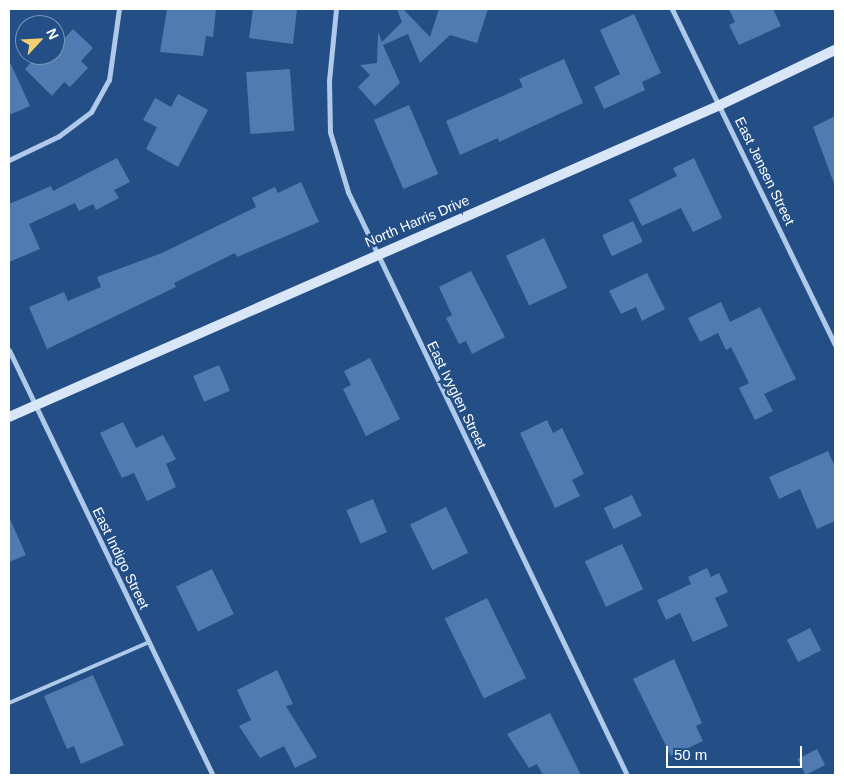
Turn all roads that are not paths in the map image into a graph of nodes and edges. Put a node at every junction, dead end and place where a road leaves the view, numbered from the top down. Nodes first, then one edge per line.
1 (119, 9) edge
2 (336, 9) edge
3 (672, 9) edge
4 (835, 50) edge
5 (720, 105) junction
6 (9, 160) edge
7 (377, 254) junction
8 (835, 344) edge
9 (9, 350) edge
10 (35, 406) junction
11 (9, 418) edge
12 (148, 642) junction
13 (9, 703) edge
14 (213, 775) edge
15 (627, 775) edge

1 - 6 street
2 - 7 street, East Ivyglen Street
3 - 5 street, East Jensen Street
4 - 5 street, North Harris Drive
5 - 7 street, North Harris Drive
5 - 8 street, East Jensen Street
7 - 10 street, North Harris Drive
7 - 15 street, East Ivyglen Street
9 - 10 street, East Indigo Street
10 - 11 street, North Harris Drive
10 - 12 street, East Indigo Street
12 - 13 lane
12 - 14 street, East Indigo Street

